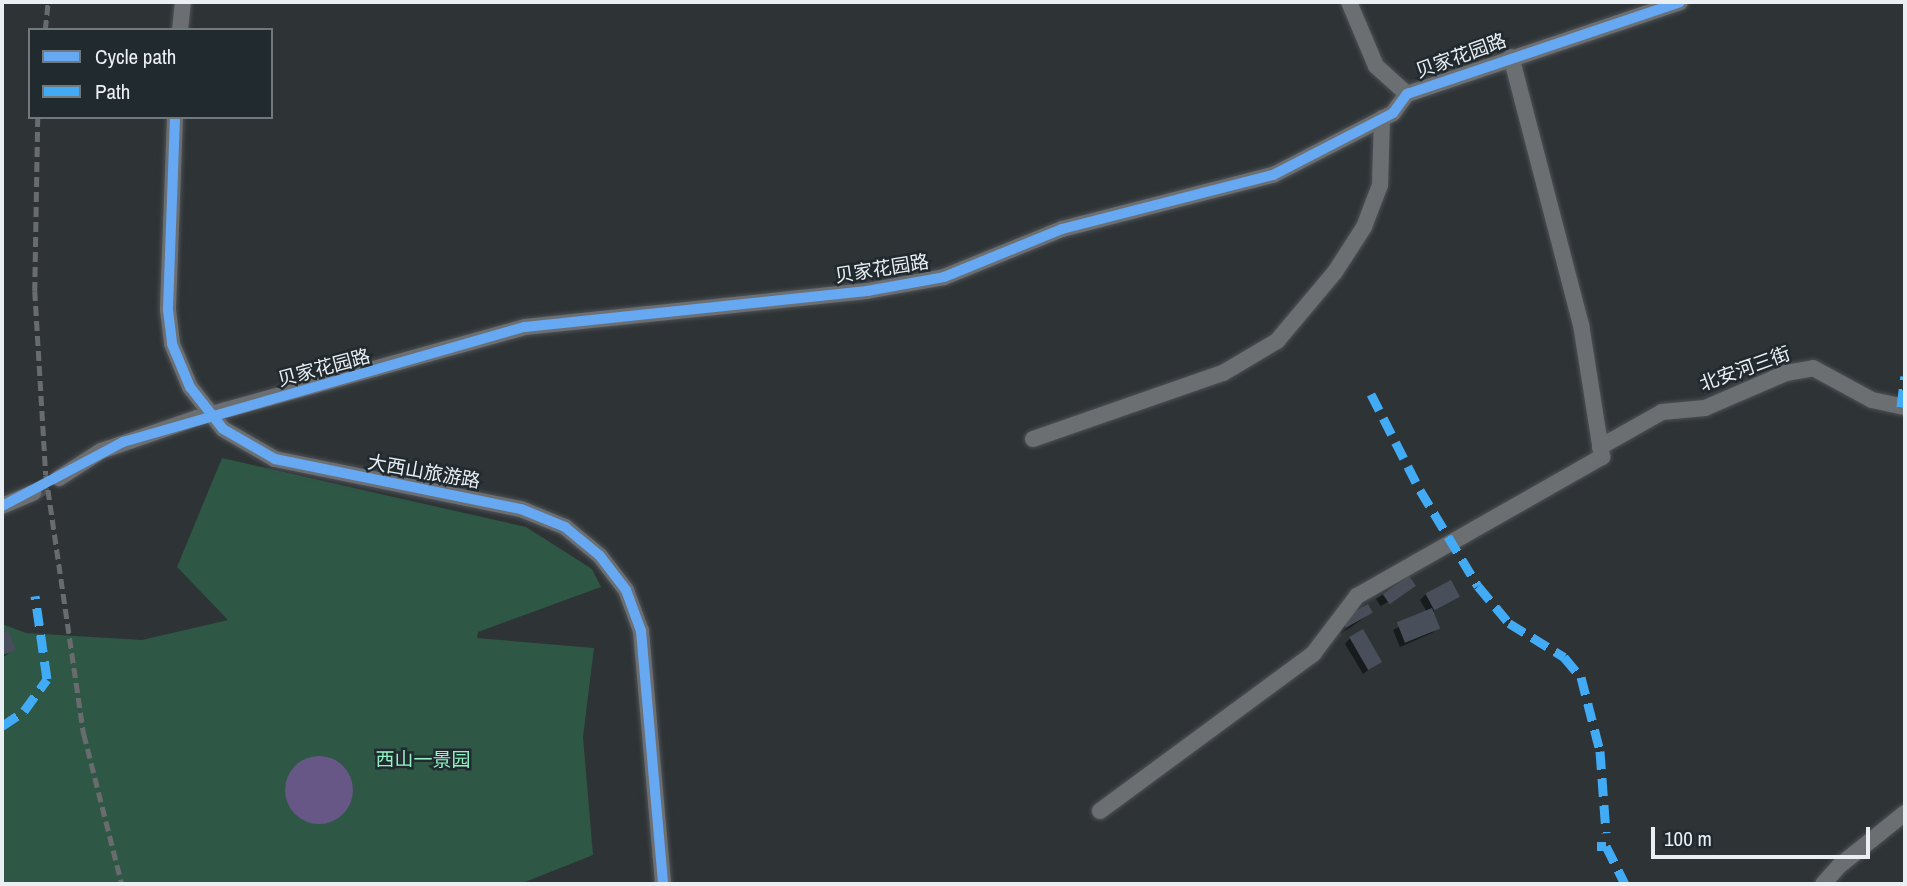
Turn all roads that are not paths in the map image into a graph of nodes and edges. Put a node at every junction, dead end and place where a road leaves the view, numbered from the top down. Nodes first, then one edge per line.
1 (183, 2) edge
2 (1349, 2) edge
3 (1680, 2) edge
4 (180, 28) edge
5 (1511, 57) junction
6 (1407, 94) junction
7 (1382, 118) junction
8 (175, 119) edge
9 (1905, 407) edge
10 (210, 415) junction
11 (1033, 439) dead end
12 (1600, 447) junction
13 (59, 478) tunnel mouth
14 (33, 493) tunnel mouth
15 (2, 506) edge
16 (1100, 811) dead end
17 (1905, 813) edge
18 (663, 884) edge
19 (1823, 884) edge

1 - 4 street
2 - 6 street
3 - 5 street, 贝家花园路
5 - 6 street, 贝家花园路
5 - 12 street
6 - 7 street, 贝家花园路
7 - 10 street, 贝家花园路
7 - 11 street
8 - 10 street, 大西山旅游路
9 - 12 street, 北安河三街
10 - 13 street, 贝家花园路
10 - 18 street, 大西山旅游路
12 - 16 street
14 - 15 street
17 - 19 street

